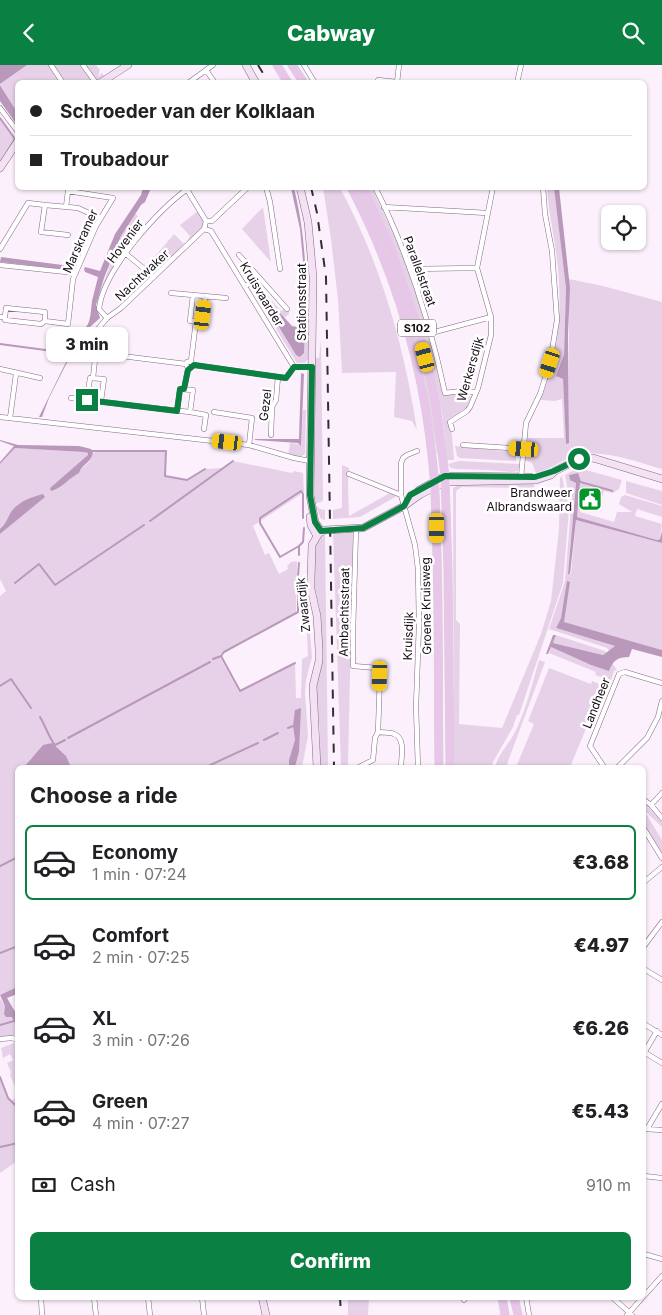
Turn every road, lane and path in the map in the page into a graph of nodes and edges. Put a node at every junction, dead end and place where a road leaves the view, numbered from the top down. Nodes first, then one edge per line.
1 (51, 65) edge
2 (83, 65) edge
3 (128, 65) edge
4 (213, 65) edge
5 (246, 65) edge
6 (277, 65) edge
7 (292, 65) edge
8 (304, 65) edge
9 (399, 65) edge
10 (522, 65) edge
11 (206, 70) junction
12 (61, 80) edge
13 (94, 80) edge
14 (105, 80) edge
15 (192, 80) edge
16 (213, 80) edge
17 (254, 80) edge
18 (286, 80) edge
19 (302, 80) edge
20 (313, 80) edge
21 (396, 80) edge
22 (518, 80) edge
23 (0, 107) edge
24 (15, 127) edge
25 (15, 146) edge
26 (0, 168) edge
27 (68, 190) edge
28 (73, 190) edge
29 (186, 190) edge
30 (189, 190) edge
31 (245, 190) edge
32 (267, 190) edge
33 (301, 190) edge
34 (352, 190) edge
35 (363, 190) edge
36 (376, 190) edge
37 (492, 190) edge
38 (544, 190) edge
39 (45, 205) junction
40 (66, 207) junction
41 (384, 207) junction
42 (487, 213) junction
43 (100, 218) junction
44 (209, 221) junction
45 (204, 229) junction
46 (68, 235) dead end
47 (0, 249) edge
48 (125, 253) junction
49 (239, 255) dead end
50 (0, 265) edge
51 (477, 268) junction
52 (280, 269) dead end
53 (411, 269) junction
54 (76, 273) junction
55 (154, 277) junction
56 (258, 277) junction
57 (246, 285) junction
58 (171, 293) dead end
59 (193, 295) junction
60 (205, 297) junction
61 (226, 298) dead end
62 (287, 309) dead end
63 (2, 317) edge
64 (491, 317) junction
65 (108, 318) junction
66 (45, 321) junction
67 (196, 321) junction
68 (431, 333) junction
69 (98, 353) junction
70 (193, 363) junction
71 (187, 366) junction
72 (294, 367) junction
73 (312, 367) junction
74 (0, 369) edge
75 (16, 374) junction
76 (278, 377) junction
77 (40, 378) dead end
78 (93, 378) junction
79 (184, 389) junction
80 (475, 392) junction
81 (71, 398) dead end
82 (87, 400) junction
83 (101, 401) junction
84 (177, 411) junction
85 (190, 412) junction
86 (214, 412) dead end
87 (0, 417) edge
88 (10, 417) junction
89 (204, 429) dead end
90 (452, 429) dead end
91 (271, 435) dead end
92 (249, 445) junction
93 (463, 445) dead end
94 (524, 449) junction
95 (417, 451) dead end
96 (310, 461) junction
97 (349, 474) dead end
98 (445, 479) junction
99 (521, 479) junction
100 (662, 479) edge
101 (435, 484) junction
102 (401, 496) junction
103 (404, 506) junction
104 (356, 529) junction
105 (319, 534) junction
106 (662, 683) edge
107 (662, 701) edge
108 (378, 732) junction
109 (317, 765) edge
110 (363, 765) edge
111 (401, 765) edge
112 (418, 765) edge
113 (439, 765) edge
114 (450, 765) edge
115 (603, 765) edge
116 (620, 765) edge
117 (662, 793) edge
118 (646, 801) edge
119 (651, 805) junction
120 (662, 817) edge
121 (646, 832) edge
122 (662, 857) edge
123 (662, 867) edge
124 (646, 880) edge
125 (662, 922) edge
126 (646, 943) edge
127 (646, 970) edge
128 (662, 980) edge
129 (646, 1025) edge
130 (657, 1031) junction
131 (662, 1035) edge
132 (0, 1039) edge
133 (15, 1039) edge
134 (646, 1050) edge
135 (646, 1054) edge
136 (662, 1063) edge
137 (662, 1104) edge
138 (646, 1128) edge
139 (646, 1129) edge
140 (662, 1130) edge
141 (646, 1176) edge
142 (662, 1178) edge
143 (646, 1255) edge
144 (662, 1259) edge
145 (662, 1276) edge
146 (646, 1294) edge
147 (41, 1300) edge
148 (94, 1300) edge
149 (148, 1300) edge
150 (202, 1300) edge
151 (263, 1300) edge
152 (503, 1300) edge
153 (515, 1300) edge
154 (526, 1300) edge
155 (615, 1300) edge
156 (641, 1300) edge
157 (629, 1314) edge
158 (42, 1315) edge
159 (96, 1315) edge
160 (150, 1315) edge
161 (204, 1315) edge
162 (266, 1315) edge
163 (506, 1315) edge
164 (518, 1315) edge
165 (529, 1315) edge

1 - 12 street
2 - 13 street
3 - 14 street
4 - 11 street
5 - 17 street
6 - 18 main road
7 - 19 main road
8 - 20 street
9 - 21 street
10 - 22 street
11 - 15 street
11 - 16 street
23 - 24 street
25 - 26 street
27 - 40 street
28 - 43 street, Marskramer
29 - 48 street, Hovenier
30 - 44 street
31 - 44 street
32 - 52 street
33 - 73 street, Stationsstraat
34 - 101 main road, Groene Kruisweg / S102
35 - 98 main road, Groene Kruisweg / S102
36 - 41 street, Parallelstraat
37 - 42 street, Werkersdijk
38 - 94 street
39 - 40 street
39 - 46 street
39 - 47 street
40 - 43 street
41 - 42 street
41 - 53 street, Parallelstraat
42 - 51 street, Werkersdijk
43 - 54 street, Marskramer
44 - 45 street
45 - 55 street, Nachtwaker
45 - 57 street, Kruisvaarder
48 - 55 street
48 - 65 street, Hovenier
49 - 56 street, Kruisvaarder
50 - 54 street
51 - 53 street
51 - 64 street, Werkersdijk
53 - 68 street, Parallelstraat
54 - 66 street, Marskramer
55 - 65 street, Nachtwaker
56 - 57 street
56 - 62 street, Kruisvaarder
57 - 72 street, Kruisvaarder
58 - 59 street
59 - 60 street
59 - 67 street
60 - 61 street
60 - 67 street
63 - 66 street
63 - 66 street
64 - 68 street
64 - 80 street, Werkersdijk
65 - 69 street, Nachtwaker
67 - 70 street
68 - 80 street, Parallelstraat
69 - 71 street
69 - 78 street
70 - 71 street
70 - 76 street
71 - 79 street
72 - 73 street
72 - 76 street
73 - 96 street, Stationsstraat
74 - 75 street
75 - 77 street
75 - 88 street
76 - 91 street, Gezel
78 - 82 street
78 - 83 street
79 - 84 street
79 - 85 street
80 - 90 street, Werkersdijk
81 - 82 street
82 - 83 street
83 - 84 street
84 - 85 street
85 - 89 street
86 - 92 street
87 - 88 street
88 - 92 street
92 - 96 street
93 - 94 street
94 - 99 street
95 - 102 street
96 - 105 street, Stationsstraat
97 - 102 street
98 - 99 street
98 - 101 street
98 - 114 main road, Groene Kruisweg / S102
99 - 100 street
101 - 103 street
101 - 113 main road, Groene Kruisweg / S102
102 - 103 street, Kruisdijk
103 - 104 street
103 - 112 street, Kruisdijk
104 - 105 street
104 - 108 street, Ambachtsstraat
105 - 109 street, Zwaardijk
106 - 115 street, Landheer
107 - 116 street
108 - 110 street, Ambachtsstraat
108 - 111 street
117 - 119 street
118 - 119 street
119 - 120 street
121 - 122 street
123 - 124 street
125 - 126 street
127 - 128 street
129 - 130 street
130 - 131 street
130 - 134 street
132 - 133 street
135 - 136 street
137 - 138 street
139 - 140 street
141 - 142 street
143 - 144 street
145 - 146 street
147 - 158 street
148 - 159 street
149 - 160 street
150 - 161 street
151 - 162 street
152 - 163 main road
153 - 164 main road
154 - 165 street
155 - 157 street
156 - 157 street

